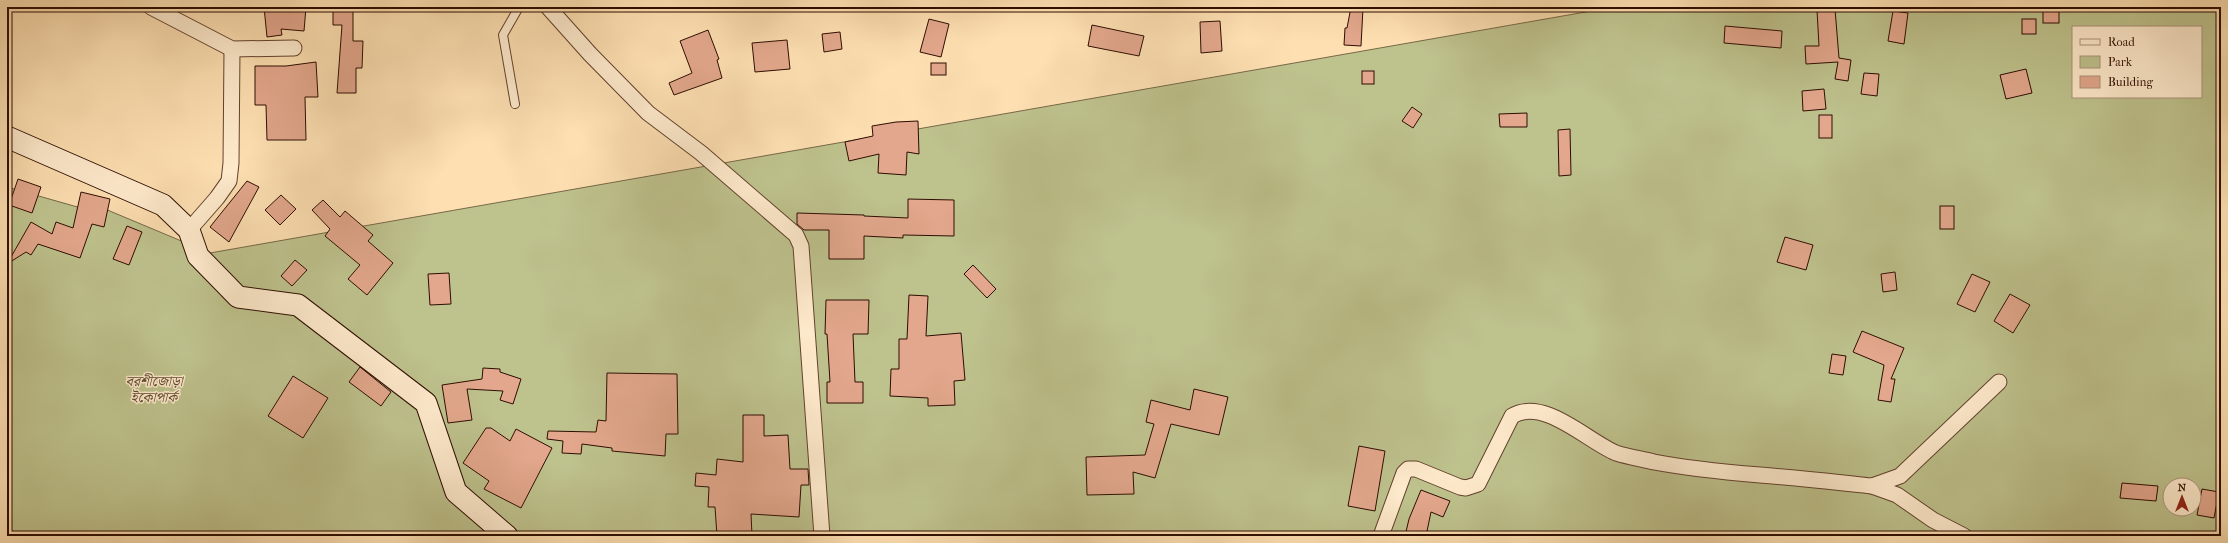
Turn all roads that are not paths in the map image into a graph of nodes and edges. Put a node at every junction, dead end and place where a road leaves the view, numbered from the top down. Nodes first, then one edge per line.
1 (150, 7) edge
2 (519, 7) edge
3 (548, 7) edge
4 (294, 48) dead end
5 (232, 49) junction
6 (515, 104) dead end
7 (7, 137) edge
8 (189, 230) junction
9 (1999, 382) dead end
10 (1872, 486) junction
11 (507, 536) edge
12 (822, 536) edge
13 (1380, 536) edge
14 (1964, 536) edge

1 - 5 street
2 - 6 lane
3 - 12 street
4 - 5 street
5 - 8 street
7 - 8 street
8 - 11 street
9 - 10 street
10 - 13 street
10 - 14 street

